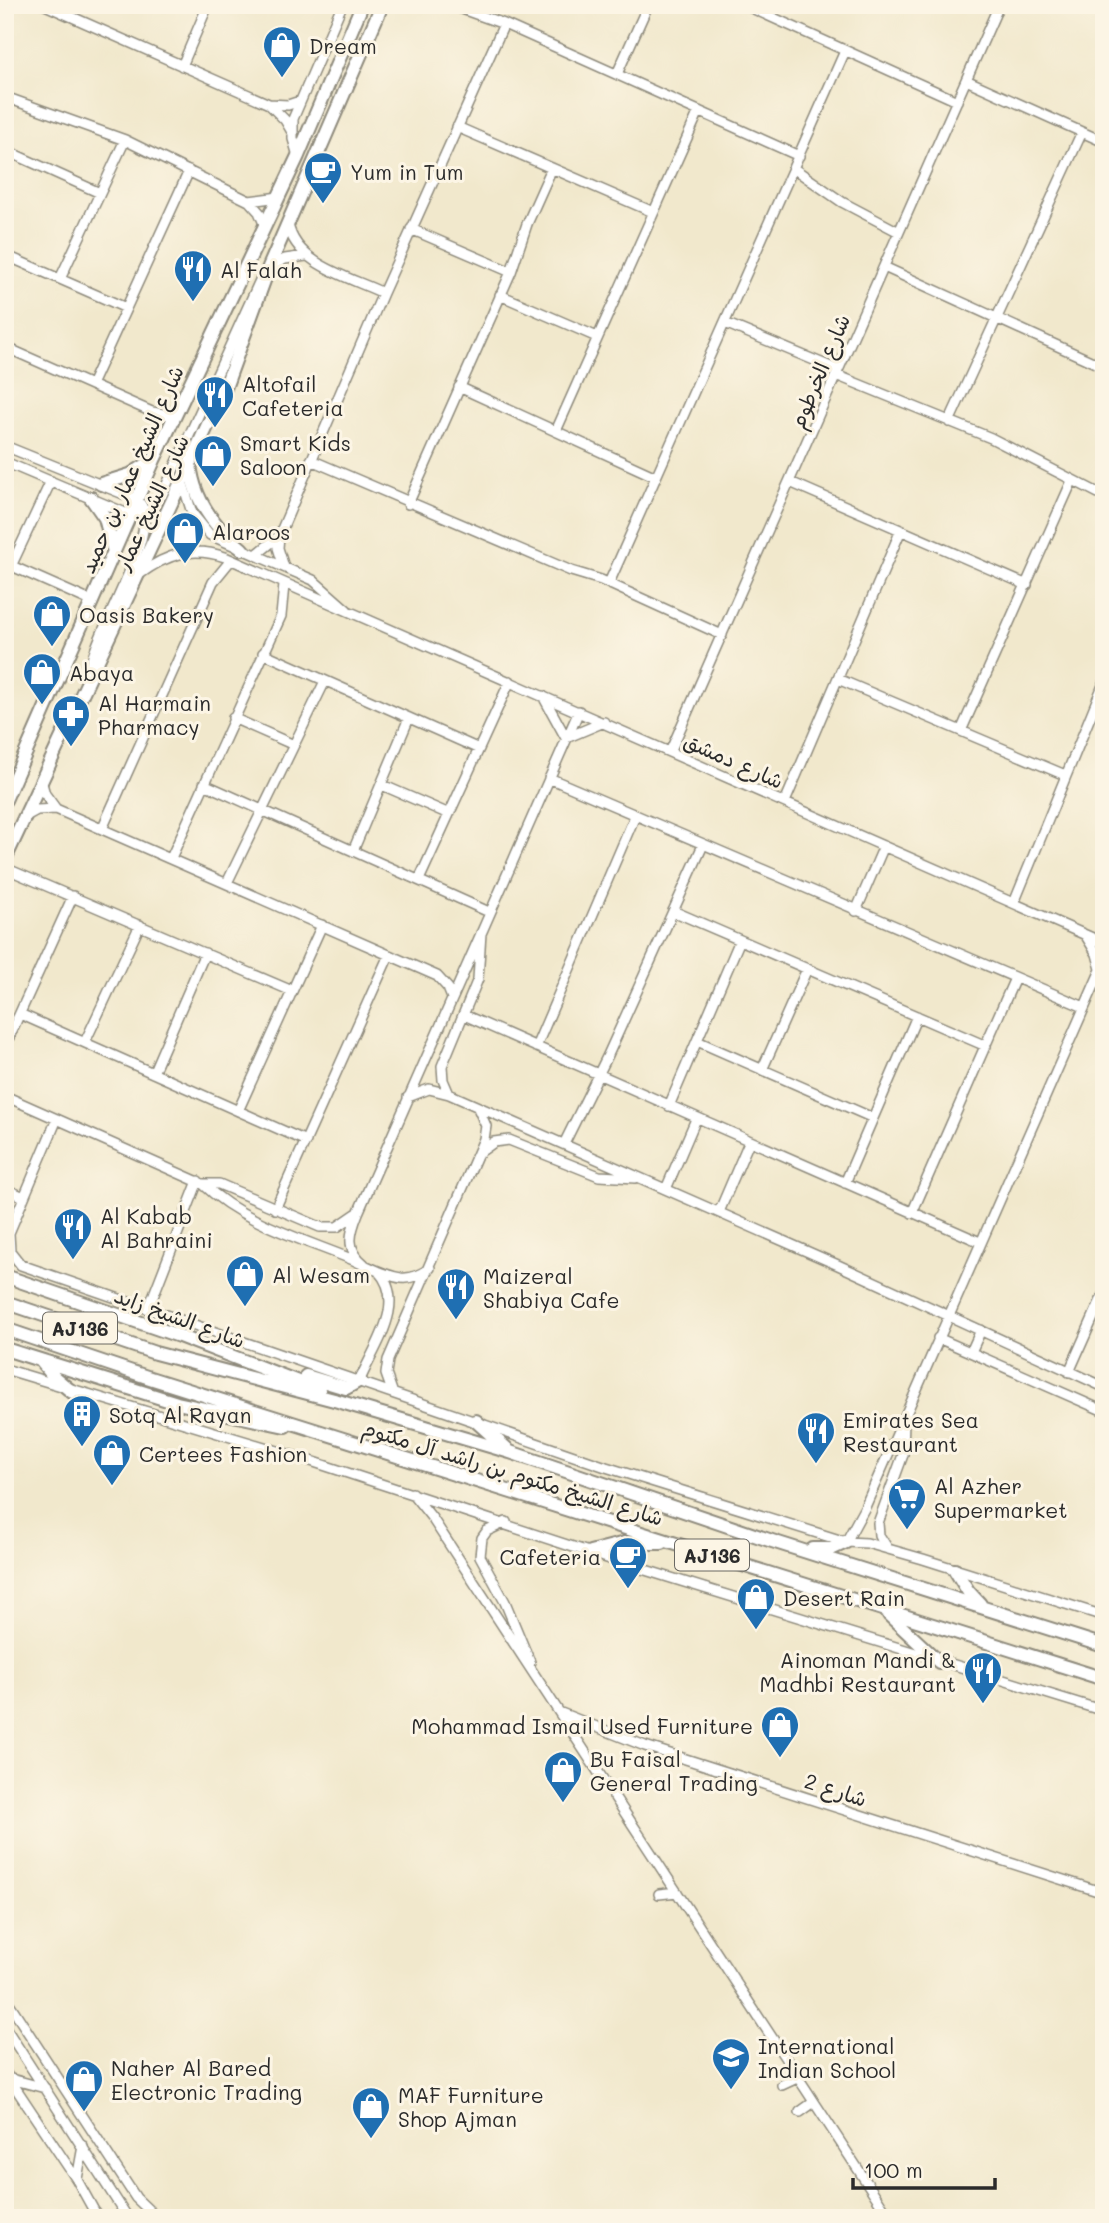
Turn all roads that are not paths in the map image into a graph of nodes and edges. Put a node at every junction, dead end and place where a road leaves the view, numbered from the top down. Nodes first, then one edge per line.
1 (45, 5) edge
2 (208, 5) edge
3 (342, 5) edge
4 (362, 5) edge
5 (382, 5) edge
6 (451, 5) edge
7 (648, 5) edge
8 (745, 5) edge
9 (999, 5) edge
10 (1094, 5) edge
11 (1104, 10) edge
12 (504, 24) junction
13 (845, 51) junction
14 (181, 65) junction
15 (617, 75) junction
16 (967, 80) junction
17 (5, 97) edge
18 (300, 101) junction
19 (957, 102) junction
20 (268, 104) junction
21 (699, 111) junction
22 (457, 127) junction
23 (292, 132) junction
24 (1082, 132) junction
25 (125, 140) junction
26 (1104, 142) edge
27 (5, 150) edge
28 (298, 156) junction
29 (799, 156) junction
30 (552, 168) junction
31 (793, 168) junction
32 (189, 171) junction
33 (100, 193) junction
34 (279, 197) junction
35 (249, 201) junction
36 (653, 212) junction
37 (288, 224) junction
38 (265, 226) junction
39 (411, 229) junction
40 (899, 232) junction
41 (5, 255) edge
42 (306, 256) junction
43 (269, 267) junction
44 (884, 267) junction
45 (511, 272) junction
46 (60, 279) junction
47 (383, 293) junction
48 (500, 295) junction
49 (126, 308) junction
50 (996, 316) junction
51 (725, 323) junction
52 (597, 337) junction
53 (5, 347) edge
54 (1104, 367) edge
55 (837, 372) junction
56 (91, 385) junction
57 (459, 387) junction
58 (175, 416) junction
59 (949, 422) junction
60 (555, 431) junction
61 (5, 446) edge
62 (154, 460) junction
63 (311, 460) junction
64 (5, 462) edge
65 (190, 463) junction
66 (656, 477) junction
67 (51, 481) junction
68 (182, 481) junction
69 (1072, 481) junction
70 (790, 482) junction
71 (101, 484) junction
72 (1104, 496) edge
73 (91, 498) junction
74 (137, 500) junction
75 (408, 503) junction
76 (144, 512) junction
77 (130, 516) junction
78 (199, 524) junction
79 (901, 530) junction
80 (279, 536) junction
81 (242, 549) junction
82 (201, 551) junction
83 (114, 552) junction
84 (256, 555) junction
85 (231, 560) junction
86 (8, 565) edge
87 (284, 567) junction
88 (139, 575) junction
89 (5, 579) edge
90 (609, 583) junction
91 (1027, 584) junction
92 (284, 585) junction
93 (93, 602) junction
94 (348, 612) junction
95 (722, 635) junction
96 (263, 653) junction
97 (89, 676) junction
98 (838, 679) junction
99 (325, 681) junction
100 (510, 681) junction
101 (1103, 686) edge
102 (542, 695) junction
103 (579, 711) junction
104 (233, 718) junction
105 (409, 718) junction
106 (604, 722) junction
107 (961, 731) junction
108 (566, 738) junction
109 (294, 745) junction
110 (479, 749) junction
111 (670, 751) junction
112 (1065, 775) junction
113 (548, 778) junction
114 (41, 780) junction
115 (204, 784) junction
116 (382, 785) junction
117 (5, 800) edge
118 (785, 802) junction
119 (57, 809) junction
120 (262, 810) junction
121 (449, 814) junction
122 (26, 816) junction
123 (635, 816) junction
124 (102, 829) junction
125 (703, 845) junction
126 (884, 846) junction
127 (353, 851) junction
128 (171, 858) junction
129 (5, 859) edge
130 (5, 868) edge
131 (419, 880) junction
132 (228, 883) junction
133 (73, 896) junction
134 (1014, 903) junction
135 (673, 911) junction
136 (856, 911) junction
137 (489, 912) junction
138 (140, 925) junction
139 (322, 925) junction
140 (481, 931) junction
141 (1104, 933) edge
142 (1085, 935) junction
143 (740, 940) junction
144 (1104, 943) edge
145 (205, 953) junction
146 (389, 955) junction
147 (1102, 966) edge
148 (807, 969) junction
149 (463, 972) junction
150 (438, 976) junction
151 (1015, 978) junction
152 (292, 991) junction
153 (452, 998) junction
154 (1084, 1007) junction
155 (20, 1014) junction
156 (464, 1015) junction
157 (917, 1016) junction
158 (697, 1041) junction
159 (85, 1042) junction
160 (5, 1046) edge
161 (986, 1046) junction
162 (536, 1047) junction
163 (762, 1070) junction
164 (153, 1073) junction
165 (597, 1074) junction
166 (449, 1094) junction
167 (5, 1096) edge
168 (408, 1097) junction
169 (478, 1107) junction
170 (669, 1107) junction
171 (238, 1111) junction
172 (873, 1118) junction
173 (57, 1119) junction
174 (696, 1119) junction
175 (306, 1141) junction
176 (749, 1142) junction
177 (564, 1144) junction
178 (477, 1156) junction
179 (636, 1178) junction
180 (201, 1183) junction
181 (845, 1183) junction
182 (5, 1189) edge
183 (666, 1189) junction
184 (24, 1197) junction
185 (275, 1209) junction
186 (719, 1212) junction
187 (358, 1213) junction
188 (912, 1213) junction
189 (980, 1242) junction
190 (364, 1264) junction
191 (430, 1268) junction
192 (377, 1270) junction
193 (5, 1276) edge
194 (1104, 1293) edge
195 (5, 1302) edge
196 (149, 1307) junction
197 (948, 1314) junction
198 (5, 1329) edge
199 (981, 1330) junction
200 (179, 1336) junction
201 (938, 1338) junction
202 (5, 1349) edge
203 (971, 1352) junction
204 (39, 1359) junction
205 (5, 1370) edge
206 (1069, 1372) junction
207 (360, 1380) junction
208 (1104, 1387) edge
209 (392, 1391) junction
210 (72, 1392) junction
211 (338, 1401) junction
212 (1104, 1410) edge
213 (904, 1416) junction
214 (476, 1420) junction
215 (320, 1432) junction
216 (510, 1452) junction
217 (412, 1493) junction
218 (506, 1522) junction
219 (846, 1542) junction
220 (677, 1543) junction
221 (786, 1545) junction
222 (888, 1549) junction
223 (590, 1552) junction
224 (955, 1570) junction
225 (986, 1608) junction
226 (883, 1610) junction
227 (1104, 1616) edge
228 (1104, 1646) edge
229 (939, 1662) junction
230 (1104, 1679) edge
231 (539, 1683) junction
232 (1104, 1711) edge
233 (559, 1712) junction
234 (677, 1892) junction
235 (1104, 1893) edge
236 (659, 1894) dead end
237 (5, 1997) edge
238 (5, 2027) edge
239 (8, 2075) edge
240 (797, 2078) junction
241 (782, 2085) dead end
242 (45, 2088) junction
243 (814, 2102) junction
244 (800, 2112) dead end
245 (83, 2146) junction
246 (77, 2180) junction
247 (98, 2218) edge
248 (128, 2218) edge
249 (157, 2218) edge
250 (890, 2218) edge

1 - 14 street
2 - 14 street
3 - 18 street
4 - 28 main road
5 - 37 main road, شارع الشيخ عمار
6 - 12 street
7 - 15 street
8 - 13 street
9 - 16 street, شارع الخرطوم
10 - 11 street
12 - 15 street
12 - 22 street
13 - 19 street
13 - 29 street
14 - 20 street
15 - 21 street
16 - 19 street, شارع الخرطوم
16 - 24 street
17 - 25 street
18 - 20 street
18 - 23 street
19 - 40 street, شارع الخرطوم
20 - 23 street
21 - 29 street
21 - 36 street
22 - 30 street
22 - 39 street
23 - 28 street
24 - 26 street
24 - 50 street
25 - 32 street
25 - 33 street
27 - 33 street
28 - 34 main road, شارع الشيخ عمار بن حميد
29 - 31 street
30 - 36 street
30 - 45 street
31 - 40 street
31 - 51 street
32 - 35 street
32 - 49 street
33 - 46 street
34 - 35 street
34 - 38 main road, شارع الشيخ عمار بن حميد
35 - 38 street
36 - 52 street
37 - 42 street
37 - 43 main road, شارع الشيخ عمار
38 - 58 main road, شارع الشيخ عمار بن حميد
39 - 45 street
39 - 47 street
40 - 44 street, شارع الخرطوم
41 - 46 street
42 - 43 street
42 - 47 street
43 - 65 main road, شارع الشيخ عمار
43 - 76 street
44 - 50 street
44 - 55 street, شارع الخرطوم
45 - 48 street
46 - 49 street
47 - 63 street
48 - 52 street
48 - 57 street
49 - 56 street
50 - 54 street
50 - 59 street
51 - 55 street
51 - 66 street
52 - 60 street
53 - 56 street
55 - 59 street
55 - 70 street, شارع الخرطوم
56 - 58 street
57 - 60 street
57 - 75 street
58 - 62 main road, شارع الشيخ عمار بن حميد
59 - 69 street
60 - 66 street
61 - 71 street
62 - 71 main road
62 - 74 main road, شارع الشيخ عمار بن حميد
63 - 75 street
63 - 80 street
64 - 67 street
65 - 68 main road, شارع الشيخ عمار
65 - 81 main road
66 - 90 street
67 - 73 street
67 - 86 street
68 - 78 street
68 - 88 main road, شارع الشيخ عمار
69 - 72 street
69 - 91 street
70 - 79 street
70 - 95 street, شارع الخرطوم
71 - 74 street
73 - 77 street
73 - 83 main road
74 - 76 street
74 - 77 main road, شارع الشيخ عمار بن حميد
75 - 90 street
76 - 77 street
76 - 97 street
77 - 83 main road, شارع الشيخ عمار بن حميد
78 - 81 street, شارع دمشق
78 - 82 street
79 - 91 street
79 - 98 street
80 - 84 street
80 - 87 street
81 - 84 street, شارع دمشق
82 - 85 street, شارع دمشق
82 - 88 street, شارع دمشق
83 - 93 main road, شارع الشيخ عمار بن حميد
84 - 87 street, شارع دمشق
85 - 92 street, شارع دمشق
85 - 124 street
86 - 89 street
86 - 93 street
87 - 94 street, شارع دمشق
88 - 97 main road, شارع الشيخ عمار
90 - 95 street
91 - 107 street
92 - 94 street, شارع دمشق
92 - 96 street
93 - 117 main road, شارع الشيخ عمار بن حميد
94 - 100 street, شارع دمشق
95 - 111 street, شارع الخرطوم
96 - 99 street
96 - 104 street
97 - 114 main road, شارع الشيخ عمار
98 - 107 street
98 - 118 street
99 - 105 street
99 - 109 street
100 - 102 street, شارع دمشق
100 - 110 street
101 - 112 street
102 - 103 street, شارع دمشق
102 - 108 street
103 - 106 street, شارع دمشق
103 - 108 street
104 - 109 street
104 - 115 street
105 - 110 street
105 - 116 street
106 - 108 street
106 - 111 street, شارع دمشق
107 - 112 street
108 - 113 street
109 - 120 street
110 - 121 street
111 - 118 street, شارع دمشق
112 - 134 street
113 - 123 street
113 - 137 street
114 - 119 street
114 - 122 main road, شارع الشيخ عمار
115 - 120 street
115 - 128 street
116 - 121 street
116 - 127 street
118 - 126 street, شارع دمشق
119 - 122 street
119 - 124 street
120 - 127 street
120 - 132 street
121 - 131 street
122 - 129 main road
123 - 125 street
123 - 162 street
124 - 128 street
125 - 135 street
125 - 136 street
126 - 134 street, شارع دمشق
126 - 136 street
127 - 131 street
128 - 132 street
130 - 133 street
131 - 137 street
132 - 139 street
133 - 138 street
133 - 155 street
134 - 142 street, شارع دمشق
135 - 143 street
135 - 165 street
136 - 151 street
137 - 140 street
138 - 145 street
138 - 159 street
139 - 146 street
139 - 152 street
140 - 149 street
140 - 156 street
141 - 142 street
142 - 144 street, شارع دمشق
142 - 147 street
143 - 148 street
143 - 158 street
145 - 152 street
145 - 164 street
146 - 150 street
146 - 175 street
147 - 154 street
148 - 157 street
148 - 163 street
149 - 150 street
149 - 153 street
150 - 153 street
151 - 154 street
151 - 161 street
152 - 171 street
153 - 168 street
154 - 189 street
155 - 159 street
155 - 160 street
156 - 162 street
156 - 166 street
157 - 161 street
157 - 172 street
158 - 163 street
158 - 170 street
159 - 164 street
161 - 188 street
162 - 165 street
163 - 172 street
164 - 171 street
165 - 170 street
165 - 177 street
166 - 168 street
166 - 169 street
167 - 173 street
168 - 187 street
169 - 177 street
169 - 178 street
170 - 174 street
171 - 175 street
172 - 181 street
173 - 180 street
173 - 184 street
174 - 176 street
174 - 183 street
175 - 185 street
176 - 181 street
176 - 186 street
177 - 179 street
178 - 179 street
178 - 191 street
179 - 183 street
180 - 185 street
180 - 190 street
180 - 196 street
181 - 188 street
182 - 184 street
183 - 186 street
184 - 196 street
185 - 187 street
186 - 197 street
187 - 190 street
188 - 189 street
189 - 197 street
190 - 192 street
191 - 192 street
191 - 209 street
192 - 207 street
193 - 200 main road, شارع الشيخ زايد
194 - 206 street
195 - 211 main road, شارع الشيخ مكتوم بن راشد آل مكتوم / AJ136
196 - 207 street
197 - 199 street
197 - 201 street
198 - 215 main road, شارع الشيخ مكتوم بن راشد آل مكتوم / AJ136
199 - 203 street
199 - 206 street
200 - 207 main road
200 - 211 main road, شارع الشيخ زايد
201 - 203 street
201 - 213 street
202 - 204 main road
203 - 212 street
204 - 210 main road
204 - 215 main road
205 - 210 street
206 - 208 street
207 - 209 street
209 - 214 street
210 - 217 street
211 - 216 main road, شارع الشيخ مكتوم بن راشد آل مكتوم / AJ136
213 - 219 street
213 - 222 street
214 - 216 main road
214 - 219 street
215 - 220 main road, شارع الشيخ مكتوم بن راشد آل مكتوم / AJ136
216 - 221 main road, شارع الشيخ مكتوم بن راشد آل مكتوم / AJ136
217 - 218 street
217 - 231 street
218 - 223 street
218 - 231 street
219 - 221 main road
219 - 222 street
220 - 223 main road
220 - 226 main road, شارع الشيخ مكتوم بن راشد آل مكتوم / AJ136
221 - 225 main road, شارع الشيخ مكتوم بن راشد آل مكتوم / AJ136
222 - 224 street
223 - 229 street
224 - 225 main road
224 - 227 street
225 - 228 main road, شارع الشيخ مكتوم بن راشد آل مكتوم / AJ136
226 - 229 main road
226 - 230 main road, شارع الشيخ مكتوم بن راشد آل مكتوم / AJ136
229 - 232 street
231 - 233 street
233 - 234 street
233 - 235 street, شارع 2
234 - 236 street
234 - 240 street
237 - 249 street
238 - 242 street
239 - 242 street
239 - 246 street
240 - 241 street
240 - 243 street
242 - 245 street
243 - 244 street
243 - 250 street
245 - 246 street
245 - 248 street
246 - 247 street

